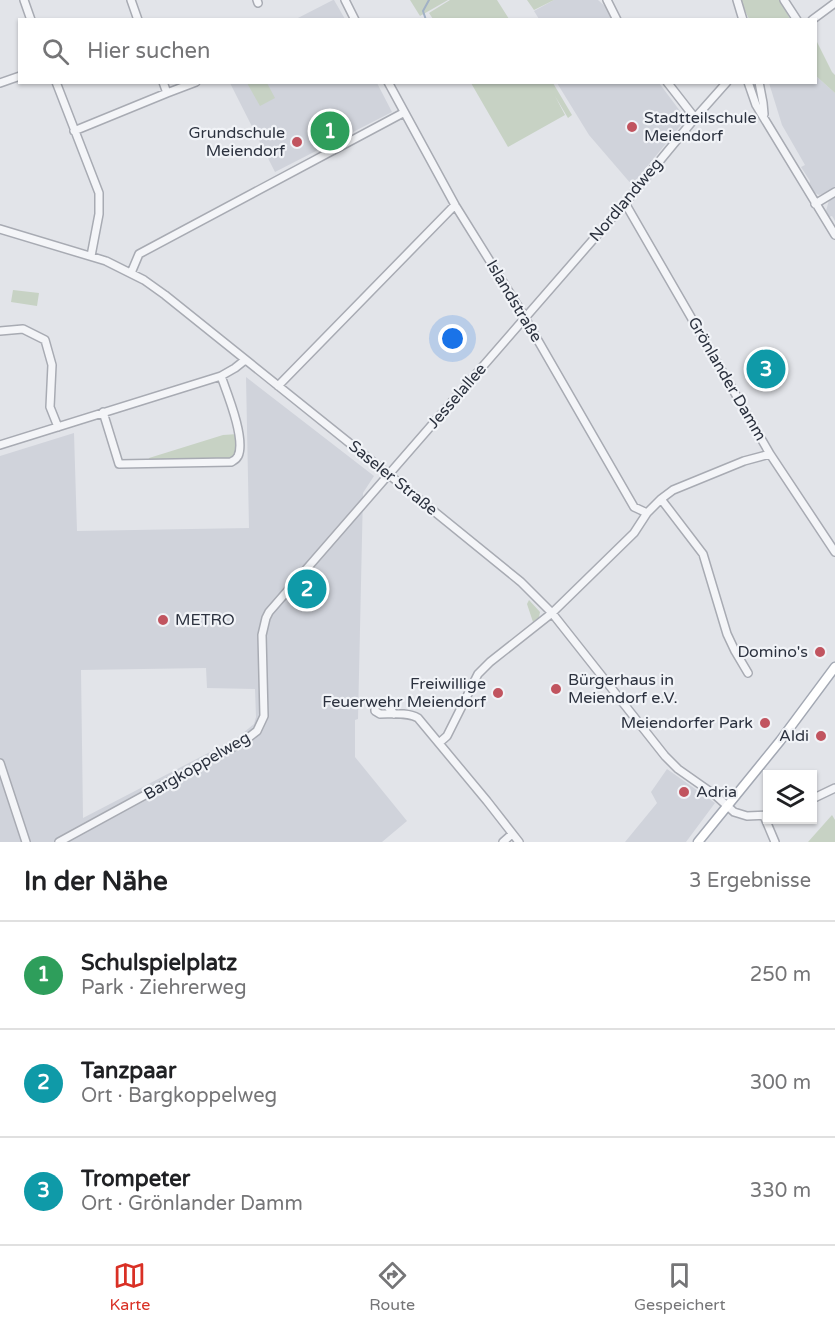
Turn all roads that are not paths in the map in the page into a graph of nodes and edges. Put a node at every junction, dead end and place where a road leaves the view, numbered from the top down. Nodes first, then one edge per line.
1 (24, 0) edge
2 (131, 0) edge
3 (345, 0) edge
4 (607, 0) edge
5 (737, 0) edge
6 (784, 0) edge
7 (835, 3) edge
8 (30, 18) edge
9 (137, 18) edge
10 (354, 18) edge
11 (616, 18) edge
12 (742, 18) edge
13 (795, 18) edge
14 (815, 18) edge
15 (18, 77) edge
16 (0, 83) edge
17 (57, 84) edge
18 (164, 84) edge
19 (191, 84) edge
20 (389, 84) edge
21 (669, 84) edge
22 (725, 84) edge
23 (749, 84) edge
24 (759, 84) edge
25 (167, 93) junction
26 (403, 113) junction
27 (764, 117) junction
28 (695, 118) junction
29 (74, 131) junction
30 (835, 192) edge
31 (625, 203) junction
32 (815, 204) junction
33 (455, 205) junction
34 (0, 229) edge
35 (835, 235) edge
36 (91, 256) junction
37 (131, 273) junction
38 (525, 317) junction
39 (0, 331) edge
40 (245, 360) junction
41 (221, 376) junction
42 (278, 386) junction
43 (103, 412) junction
44 (58, 427) junction
45 (0, 445) edge
46 (770, 454) junction
47 (389, 474) junction
48 (661, 499) junction
49 (647, 513) junction
50 (835, 552) edge
51 (552, 613) junction
52 (835, 667) edge
53 (748, 673) dead end
54 (394, 714) dead end
55 (439, 743) junction
56 (0, 763) edge
57 (835, 788) edge
58 (817, 797) edge
59 (727, 806) junction
60 (763, 815) edge
61 (769, 824) edge
62 (512, 834) junction
63 (26, 842) edge
64 (59, 842) edge
65 (504, 842) edge
66 (519, 842) edge
67 (698, 842) edge
68 (775, 842) edge

1 - 8 street
2 - 9 street
3 - 10 street
4 - 11 street
5 - 12 street
6 - 13 street
7 - 14 street
15 - 16 street
17 - 29 street
18 - 25 street
19 - 25 street
20 - 26 street, Islandstraße
21 - 28 street
22 - 28 street, Nordlandweg
23 - 27 street
24 - 27 street
25 - 29 street
26 - 33 street, Islandstraße
26 - 37 street
27 - 32 street
28 - 31 street, Nordlandweg
29 - 36 street
30 - 32 street
31 - 38 street, Nordlandweg
31 - 46 street, Grönlander Damm
32 - 35 street
33 - 38 street, Islandstraße
33 - 42 street
34 - 36 street, Saseler Straße
36 - 37 street, Saseler Straße
37 - 40 street, Saseler Straße
38 - 47 street, Jesselallee
38 - 49 street, Islandstraße
39 - 44 street
40 - 41 street
40 - 42 street, Saseler Straße
41 - 43 street
41 - 43 street
42 - 47 street, Saseler Straße
43 - 44 street
44 - 45 street
46 - 48 street
46 - 50 street, Grönlander Damm
47 - 51 street, Saseler Straße
47 - 64 street, Bargkoppelweg
48 - 49 street
48 - 53 street
49 - 51 street
51 - 55 street
51 - 59 street, Saseler Straße
52 - 59 main road
54 - 55 street
55 - 62 street
56 - 63 street
57 - 58 street
59 - 60 street, Saseler Straße
59 - 67 main road
61 - 68 street
62 - 65 street
62 - 66 street

